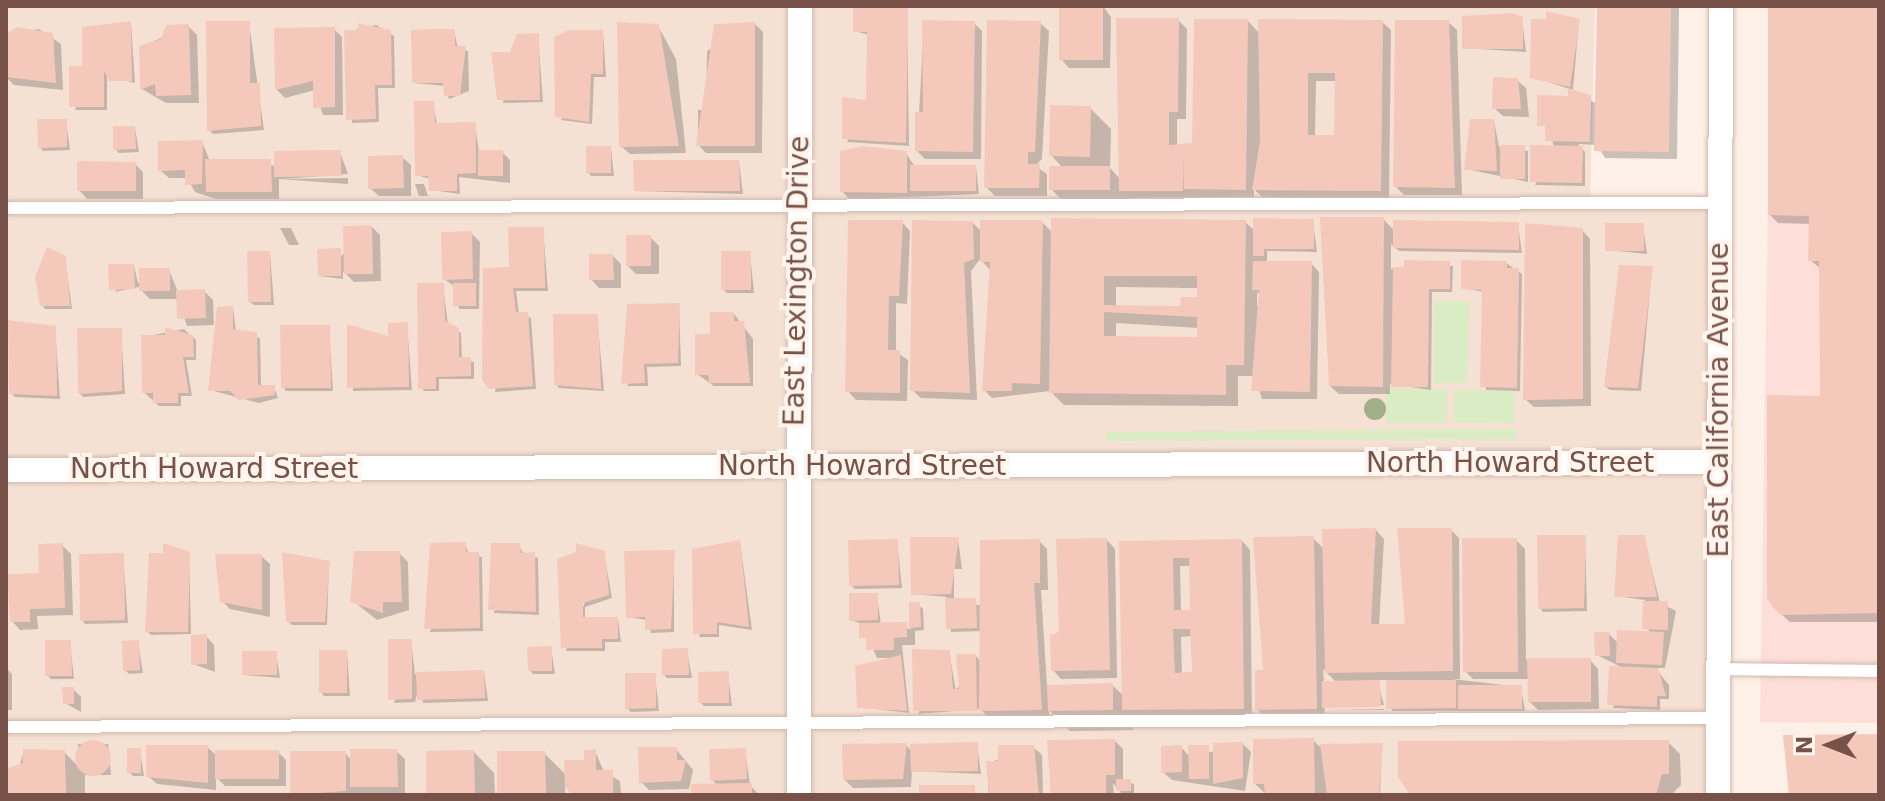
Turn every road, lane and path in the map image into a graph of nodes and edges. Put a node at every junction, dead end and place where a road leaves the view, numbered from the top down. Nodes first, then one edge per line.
1 (800, 6) edge
2 (1721, 6) edge
3 (1718, 203) junction
4 (798, 206) junction
5 (6, 208) edge
6 (1719, 462) junction
7 (794, 466) junction
8 (6, 470) edge
9 (1718, 669) junction
10 (1879, 671) edge
11 (1718, 718) junction
12 (798, 726) junction
13 (6, 727) edge
14 (799, 795) edge
15 (1718, 795) edge

1 - 4 street, East Lexington Drive
2 - 3 street, East California Avenue
3 - 4 lane
3 - 6 street, East California Avenue
4 - 5 lane
4 - 7 street, East Lexington Drive
6 - 7 street, North Howard Street
6 - 9 street, East California Avenue
7 - 8 street, North Howard Street
7 - 12 street, East Lexington Drive
9 - 10 lane
9 - 11 street, East California Avenue
11 - 12 lane
11 - 15 street, East California Avenue
12 - 13 lane
12 - 14 street, East Lexington Drive

